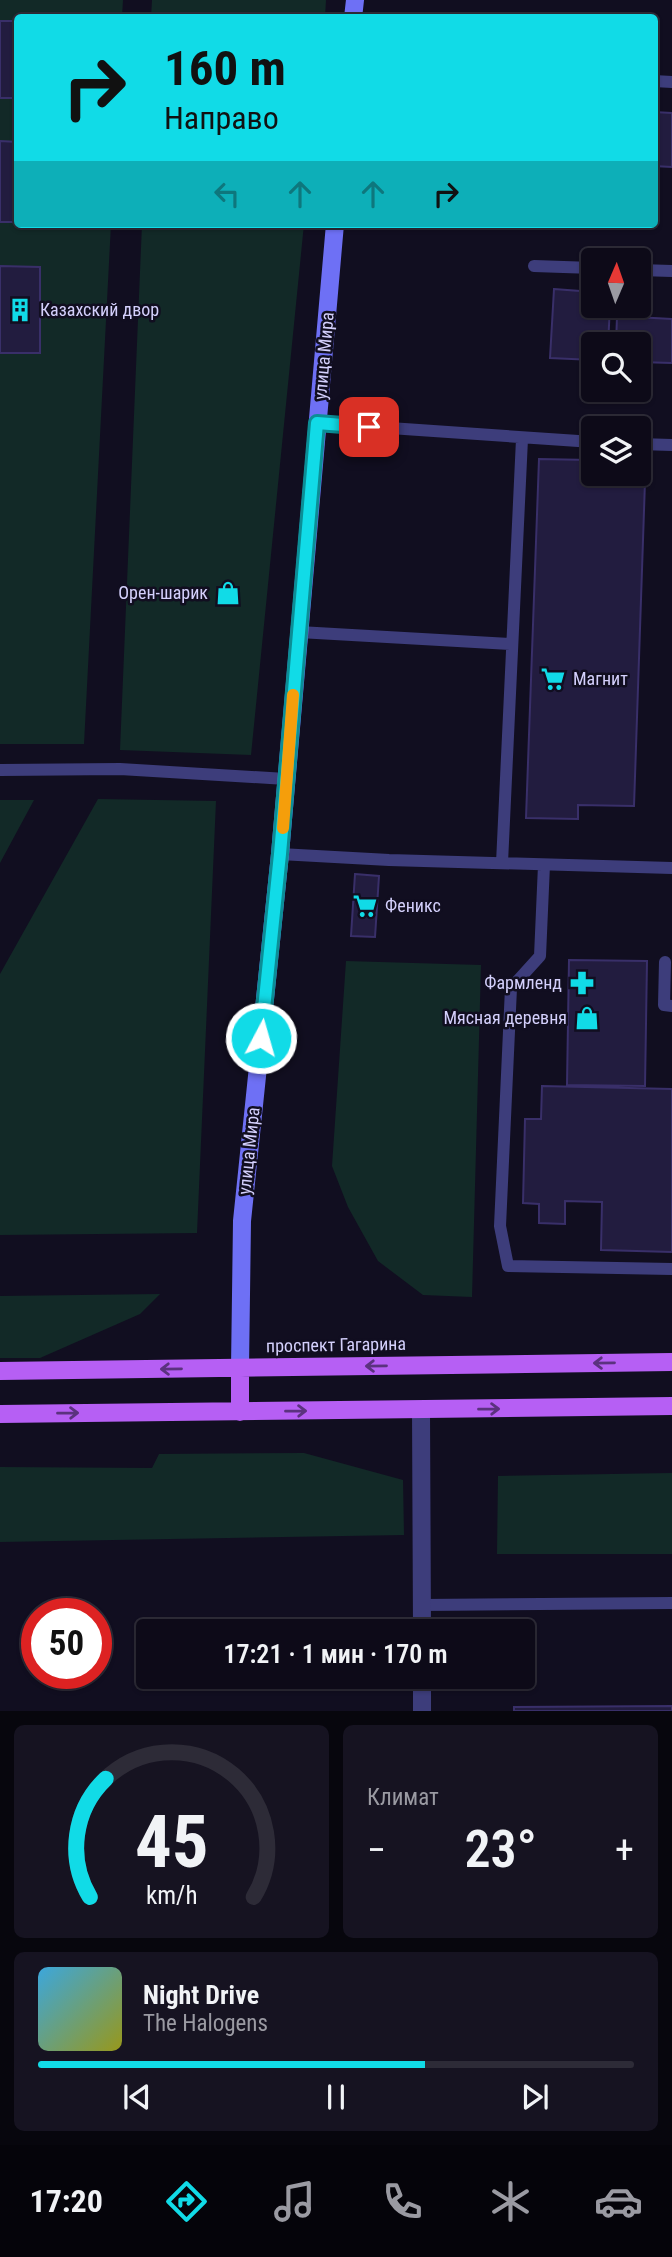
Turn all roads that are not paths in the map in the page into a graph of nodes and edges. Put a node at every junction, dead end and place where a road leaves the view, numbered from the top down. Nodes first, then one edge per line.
1 (335, 228) edge
2 (534, 265) dead end
3 (581, 267) edge
4 (651, 270) edge
5 (672, 271) edge
6 (317, 423) junction
7 (522, 439) junction
8 (581, 441) edge
9 (651, 444) edge
10 (672, 445) edge
11 (299, 632) junction
12 (512, 644) junction
13 (0, 770) edge
14 (286, 779) junction
15 (280, 854) junction
16 (502, 863) junction
17 (544, 865) junction
18 (672, 868) edge
19 (665, 962) dead end
20 (672, 1006) edge
21 (672, 1269) edge
22 (672, 1362) edge
23 (240, 1368) junction
24 (0, 1371) edge
25 (672, 1406) edge
26 (421, 1410) junction
27 (240, 1412) junction
28 (0, 1414) edge
29 (672, 1603) edge
30 (422, 1605) junction
31 (422, 1619) edge
32 (422, 1689) edge
33 (422, 1711) edge

1 - 6 main road, улица Мира
2 - 3 lane
4 - 5 lane
6 - 7 lane
6 - 11 main road, улица Мира
7 - 8 lane
7 - 12 lane
9 - 10 lane
11 - 12 lane
11 - 14 main road, улица Мира
12 - 16 lane
13 - 14 lane
14 - 15 main road, улица Мира
15 - 16 lane
15 - 23 main road, улица Мира
16 - 17 lane
17 - 18 lane
17 - 21 lane
19 - 20 lane
22 -> 23 main road, проспект Гагарина
23 -> 24 main road, проспект Гагарина
23 - 27 main road
26 -> 25 main road
27 -> 26 main road
26 - 30 street
28 -> 27 main road
29 - 30 lane
30 - 31 street
32 - 33 street

